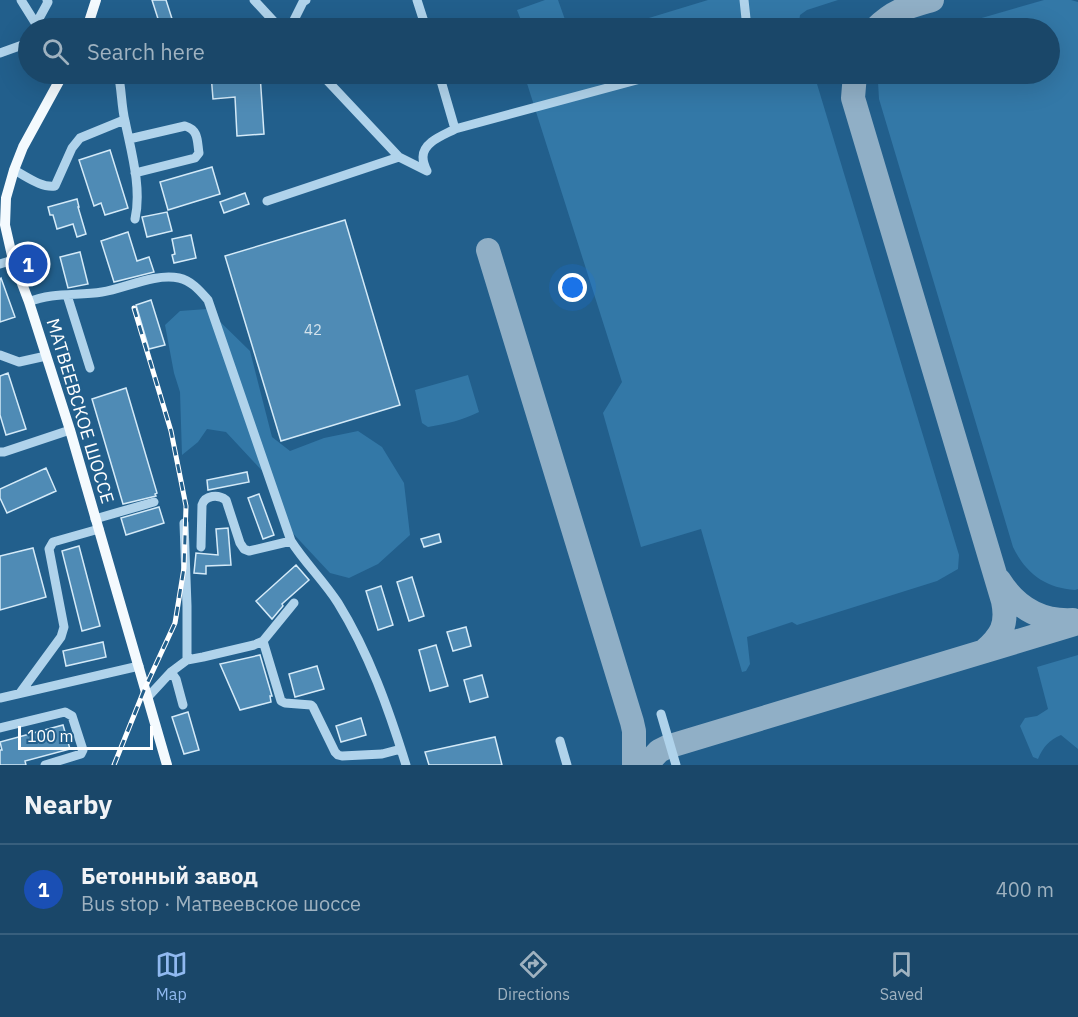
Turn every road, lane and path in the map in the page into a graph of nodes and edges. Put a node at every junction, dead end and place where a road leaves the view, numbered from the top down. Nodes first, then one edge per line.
1 (21, 0) edge
2 (47, 0) edge
3 (96, 0) edge
4 (254, 0) edge
5 (306, 0) edge
6 (417, 0) edge
7 (744, 0) edge
8 (31, 18) edge
9 (40, 18) edge
10 (90, 18) edge
11 (271, 18) edge
12 (296, 18) edge
13 (423, 18) edge
14 (746, 18) edge
15 (18, 47) edge
16 (0, 53) edge
17 (58, 84) edge
18 (119, 84) edge
19 (330, 84) edge
20 (442, 84) edge
21 (622, 84) edge
22 (124, 120) junction
23 (455, 129) junction
24 (129, 139) junction
25 (399, 157) junction
26 (14, 170) junction
27 (135, 173) junction
28 (3, 197) edge
29 (267, 201) dead end
30 (135, 219) dead end
31 (13, 260) junction
32 (0, 264) edge
33 (67, 295) junction
34 (29, 302) junction
35 (0, 355) edge
36 (46, 356) junction
37 (90, 368) dead end
38 (70, 430) junction
39 (0, 452) edge
40 (154, 502) dead end
41 (184, 523) dead end
42 (97, 524) junction
43 (291, 541) junction
44 (201, 547) dead end
45 (294, 603) dead end
46 (263, 640) junction
47 (187, 660) junction
48 (139, 666) junction
49 (171, 672) junction
50 (20, 693) junction
51 (0, 698) edge
52 (147, 698) junction
53 (183, 705) dead end
54 (661, 714) dead end
55 (0, 728) edge
56 (560, 741) dead end
57 (401, 749) junction
58 (45, 765) edge
59 (167, 765) edge
60 (406, 765) edge
61 (567, 765) edge
62 (676, 765) edge

1 - 8 street
2 - 9 street
3 - 10 main road
4 - 11 street
5 - 12 street
6 - 13 street
7 - 14 street
15 - 16 street
17 - 26 main road, МАТВЕЕВСКОЕ ШОССЕ
18 - 22 street
19 - 25 street
20 - 23 street
21 - 23 street
22 - 24 street
22 - 26 street
23 - 25 street
24 - 27 street
24 - 27 street
25 - 29 street
26 - 28 main road, МАТВЕЕВСКОЕ ШОССЕ
27 - 30 street
28 - 31 main road, МАТВЕЕВСКОЕ ШОССЕ
31 - 32 street
31 - 34 main road, МАТВЕЕВСКОЕ ШОССЕ
33 - 34 street
33 - 37 street
33 - 43 street
34 - 36 main road, МАТВЕЕВСКОЕ ШОССЕ
35 - 36 street
36 - 38 main road, МАТВЕЕВСКОЕ ШОССЕ
38 - 39 street
38 - 42 main road, МАТВЕЕВСКОЕ ШОССЕ
40 - 42 street
41 - 47 street
42 - 48 main road, МАТВЕЕВСКОЕ ШОССЕ
42 - 50 street
43 - 44 street
43 - 57 street
45 - 46 street
46 - 47 street
46 - 57 street
47 - 49 street
48 - 50 street
48 - 52 main road, МАТВЕЕВСКОЕ ШОССЕ
49 - 52 street
49 - 53 street
50 - 51 street
52 - 59 main road, МАТВЕЕВСКОЕ ШОССЕ
54 - 62 street
55 - 58 street
56 - 61 street
57 - 60 street

